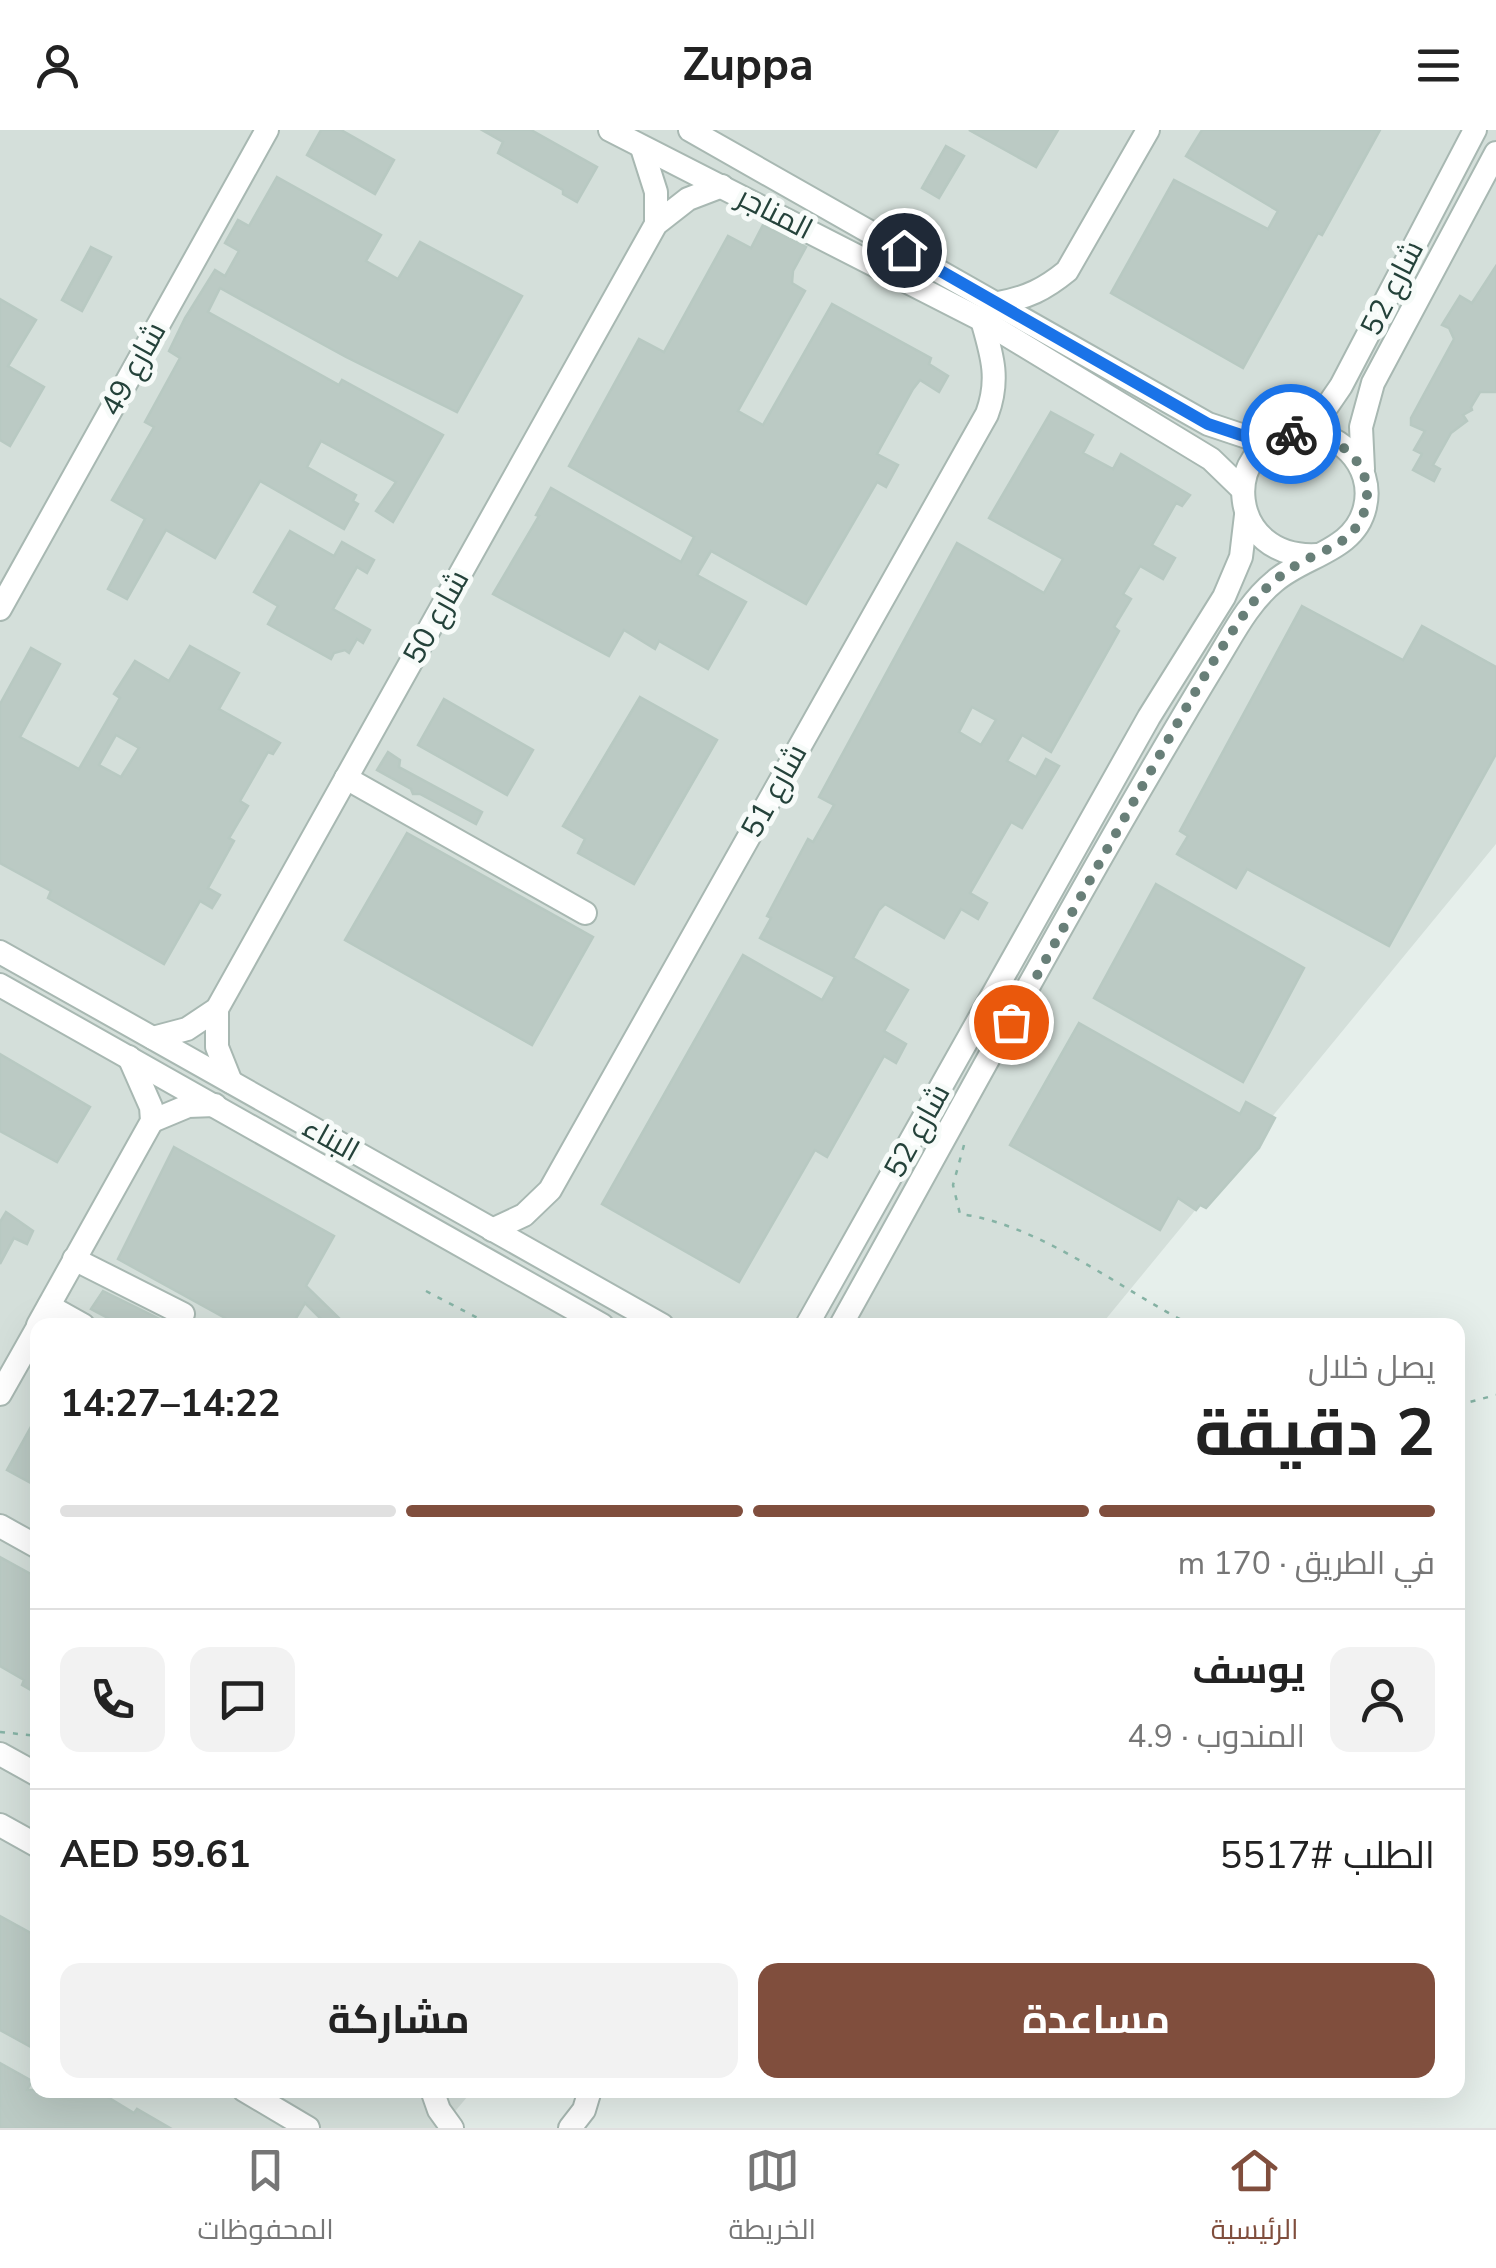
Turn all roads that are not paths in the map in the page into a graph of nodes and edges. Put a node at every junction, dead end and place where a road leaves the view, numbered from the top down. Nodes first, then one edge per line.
1 (267, 130) edge
2 (610, 130) edge
3 (690, 130) edge
4 (734, 130) edge
5 (1148, 130) edge
6 (1475, 130) edge
7 (642, 148) junction
8 (1496, 153) edge
9 (746, 162) junction
10 (722, 186) junction
11 (656, 224) junction
12 (990, 312) junction
13 (1292, 433) junction
14 (1268, 444) junction
15 (1363, 473) junction
16 (1243, 490) junction
17 (1246, 515) junction
18 (1317, 555) junction
19 (0, 609) edge
20 (346, 778) junction
21 (585, 913) dead end
22 (0, 952) edge
23 (0, 985) edge
24 (217, 1009) junction
25 (153, 1038) junction
26 (130, 1057) junction
27 (230, 1082) junction
28 (215, 1105) junction
29 (152, 1121) junction
30 (492, 1230) junction
31 (74, 1259) junction
32 (183, 1314) dead end
33 (43, 1318) edge
34 (590, 1318) edge
35 (649, 1318) edge
36 (812, 1318) edge
37 (845, 1318) edge
38 (30, 1340) edge
39 (0, 1394) edge
40 (0, 1526) edge
41 (30, 1543) edge
42 (0, 1754) edge
43 (30, 1771) edge
44 (0, 1824) edge
45 (30, 1841) edge
46 (257, 2098) edge
47 (588, 2098) edge
48 (308, 2128) edge
49 (570, 2128) edge

1 - 19 street, شارع 49
2 - 7 street, المناجر
3 - 9 street, المناجر
4 - 9 street
5 - 12 street
6 - 13 street, شارع 52
7 - 10 street, المناجر
7 - 11 street
8 - 15 street, شارع 52
9 - 12 street, المناجر
10 - 11 street, شارع 50
10 - 12 street, المناجر
11 - 20 street, شارع 50
12 - 14 street, المناجر
12 - 16 street, المناجر
12 - 30 street, شارع 51
13 - 14 street
13 - 15 street
14 - 16 street
15 - 18 street
16 - 17 street
17 - 18 street
17 - 36 street, شارع 52
18 - 37 street, شارع 52
20 - 21 street
20 - 24 street, شارع 50
22 - 25 street, البناء
23 - 26 street, البناء
24 - 25 street
24 - 27 street
25 - 27 street, البناء
26 - 28 street, البناء
26 - 29 street
27 - 30 street, البناء
28 - 29 street
28 - 34 street, البناء
29 - 31 street
30 - 35 street, البناء
31 - 32 street
31 - 33 street
38 - 39 street
40 - 41 street
42 - 43 street
44 - 45 street
46 - 48 street
47 - 49 street

